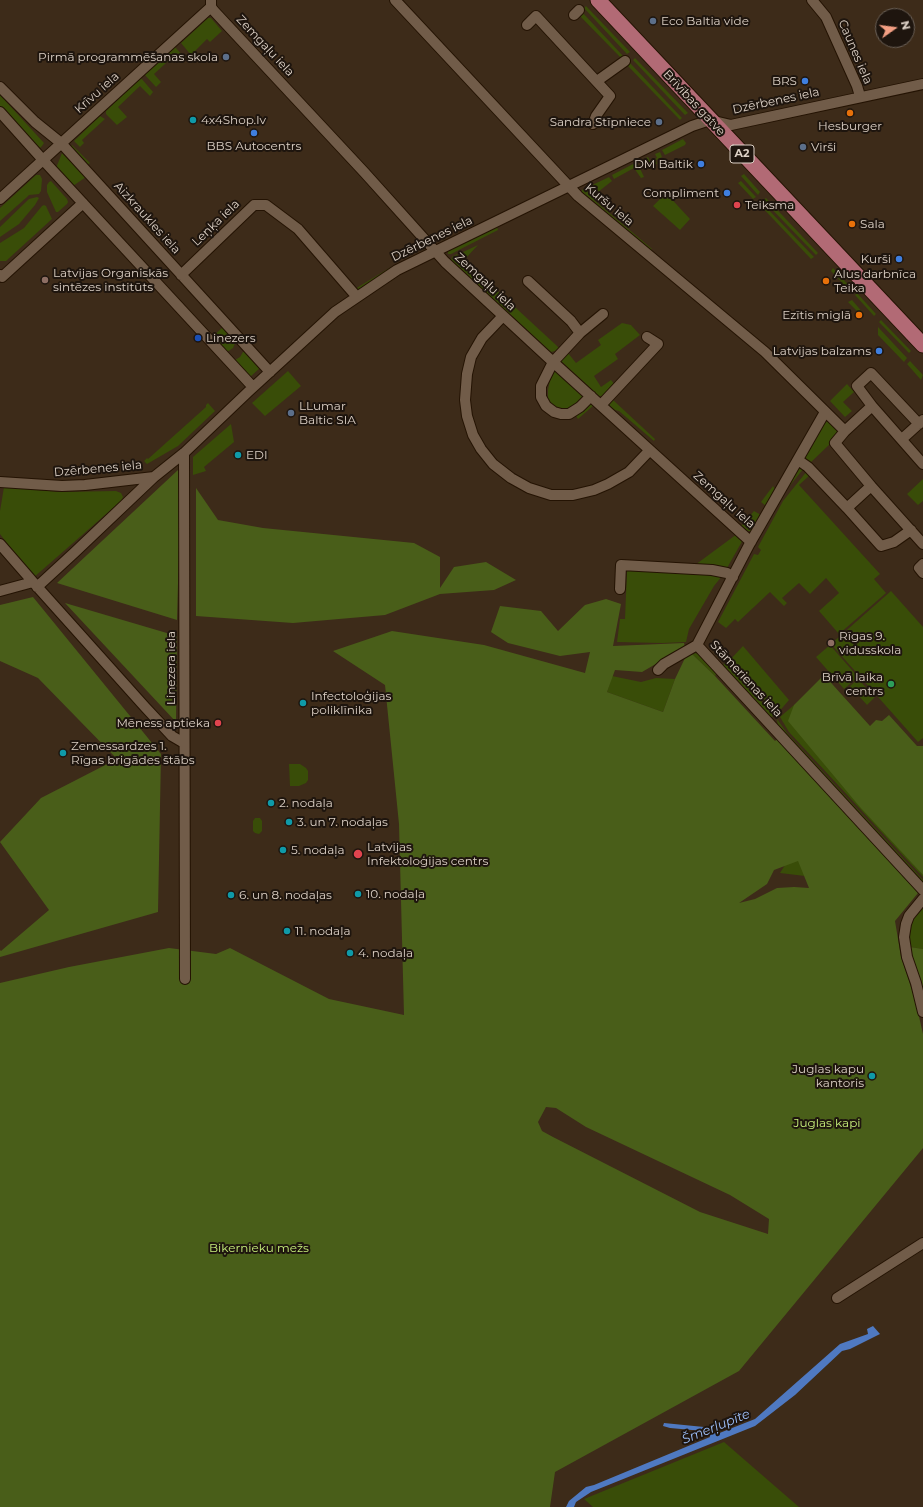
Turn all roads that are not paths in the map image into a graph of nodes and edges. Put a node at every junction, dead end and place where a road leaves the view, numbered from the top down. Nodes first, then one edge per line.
1 (395, 0) edge
2 (598, 0) edge
3 (812, 0) edge
4 (211, 3) edge
5 (527, 25) dead end
6 (625, 61) dead end
7 (597, 80) junction
8 (923, 84) edge
9 (0, 87) edge
10 (860, 96) junction
11 (0, 112) edge
12 (710, 120) junction
13 (593, 124) dead end
14 (61, 143) junction
15 (43, 160) junction
16 (568, 186) junction
17 (0, 199) edge
18 (83, 204) junction
19 (437, 252) junction
20 (0, 275) edge
21 (181, 275) junction
22 (528, 281) dead end
23 (356, 297) junction
24 (603, 314) dead end
25 (503, 316) junction
26 (580, 333) junction
27 (647, 337) dead end
28 (923, 345) edge
29 (553, 362) junction
30 (270, 372) junction
31 (253, 387) junction
32 (591, 396) junction
33 (601, 405) junction
34 (872, 406) junction
35 (825, 412) junction
36 (921, 422) edge
37 (845, 431) junction
38 (902, 439) junction
39 (650, 450) junction
40 (184, 453) junction
41 (798, 460) junction
42 (923, 464) edge
43 (154, 477) junction
44 (0, 482) edge
45 (871, 486) junction
46 (847, 508) junction
47 (911, 530) junction
48 (751, 542) junction
49 (0, 544) edge
50 (923, 544) edge
51 (923, 564) edge
52 (923, 573) edge
53 (733, 576) junction
54 (35, 584) junction
55 (620, 589) dead end
56 (0, 591) edge
57 (697, 645) junction
58 (658, 670) dead end
59 (184, 743) junction
60 (923, 890) edge
61 (923, 899) edge
62 (185, 979) dead end
63 (923, 1012) edge
64 (923, 1243) edge
65 (837, 1298) dead end

1 - 16 street, Kuršu iela
2 - 12 highway, Brīvības gatve / A2
3 - 10 street, Caunes iela
4 - 14 street, Krīvu iela
4 - 19 street, Zemgaļu iela
5 - 7 street
6 - 7 street
7 - 13 street
8 - 10 street, Dzērbenes iela
9 - 14 street, Aizkraukles iela
10 - 12 street, Dzērbenes iela
11 - 15 street
12 - 16 street, Dzērbenes iela
12 - 28 highway, Brīvības gatve / A2
14 - 15 street, Krīvu iela
14 - 21 street, Aizkraukles iela
15 - 17 street, Krīvu iela
15 - 18 street
16 - 19 street, Dzērbenes iela
16 - 35 street, Kuršu iela
18 - 20 street
18 - 31 street
19 - 23 street, Dzērbenes iela
19 - 25 street, Zemgaļu iela
21 - 23 street, Leņķa iela
21 - 30 street, Aizkraukles iela
22 - 26 street
23 - 30 street, Dzērbenes iela
24 - 26 street
25 - 29 street, Zemgaļu iela
25 - 39 street
26 - 29 street
27 - 33 street
29 - 32 street, Zemgaļu iela
29 - 32 street
30 - 31 street, Dzērbenes iela
31 - 40 street, Dzērbenes iela
32 - 33 street, Zemgaļu iela
33 - 39 street, Zemgaļu iela
34 - 36 street
34 - 37 street
34 - 38 street
35 - 37 street, Kuršu iela
35 - 41 street, Stāmerienas iela
36 - 38 street
37 - 45 street
38 - 42 street
39 - 48 street, Zemgaļu iela
40 - 43 street, Dzērbenes iela
40 - 59 street, Linezera iela
41 - 46 street
41 - 48 street, Stāmerienas iela
43 - 44 street, Dzērbenes iela
43 - 54 street
45 - 46 street
45 - 47 street
46 - 47 street
47 - 50 street
48 - 53 street, Stāmerienas iela
49 - 54 street
51 - 52 street
53 - 55 street
53 - 57 street, Stāmerienas iela
54 - 56 street
54 - 59 street
57 - 58 street
57 - 60 street, Stāmerienas iela
59 - 62 street, Linezera iela
61 - 63 street
64 - 65 street

